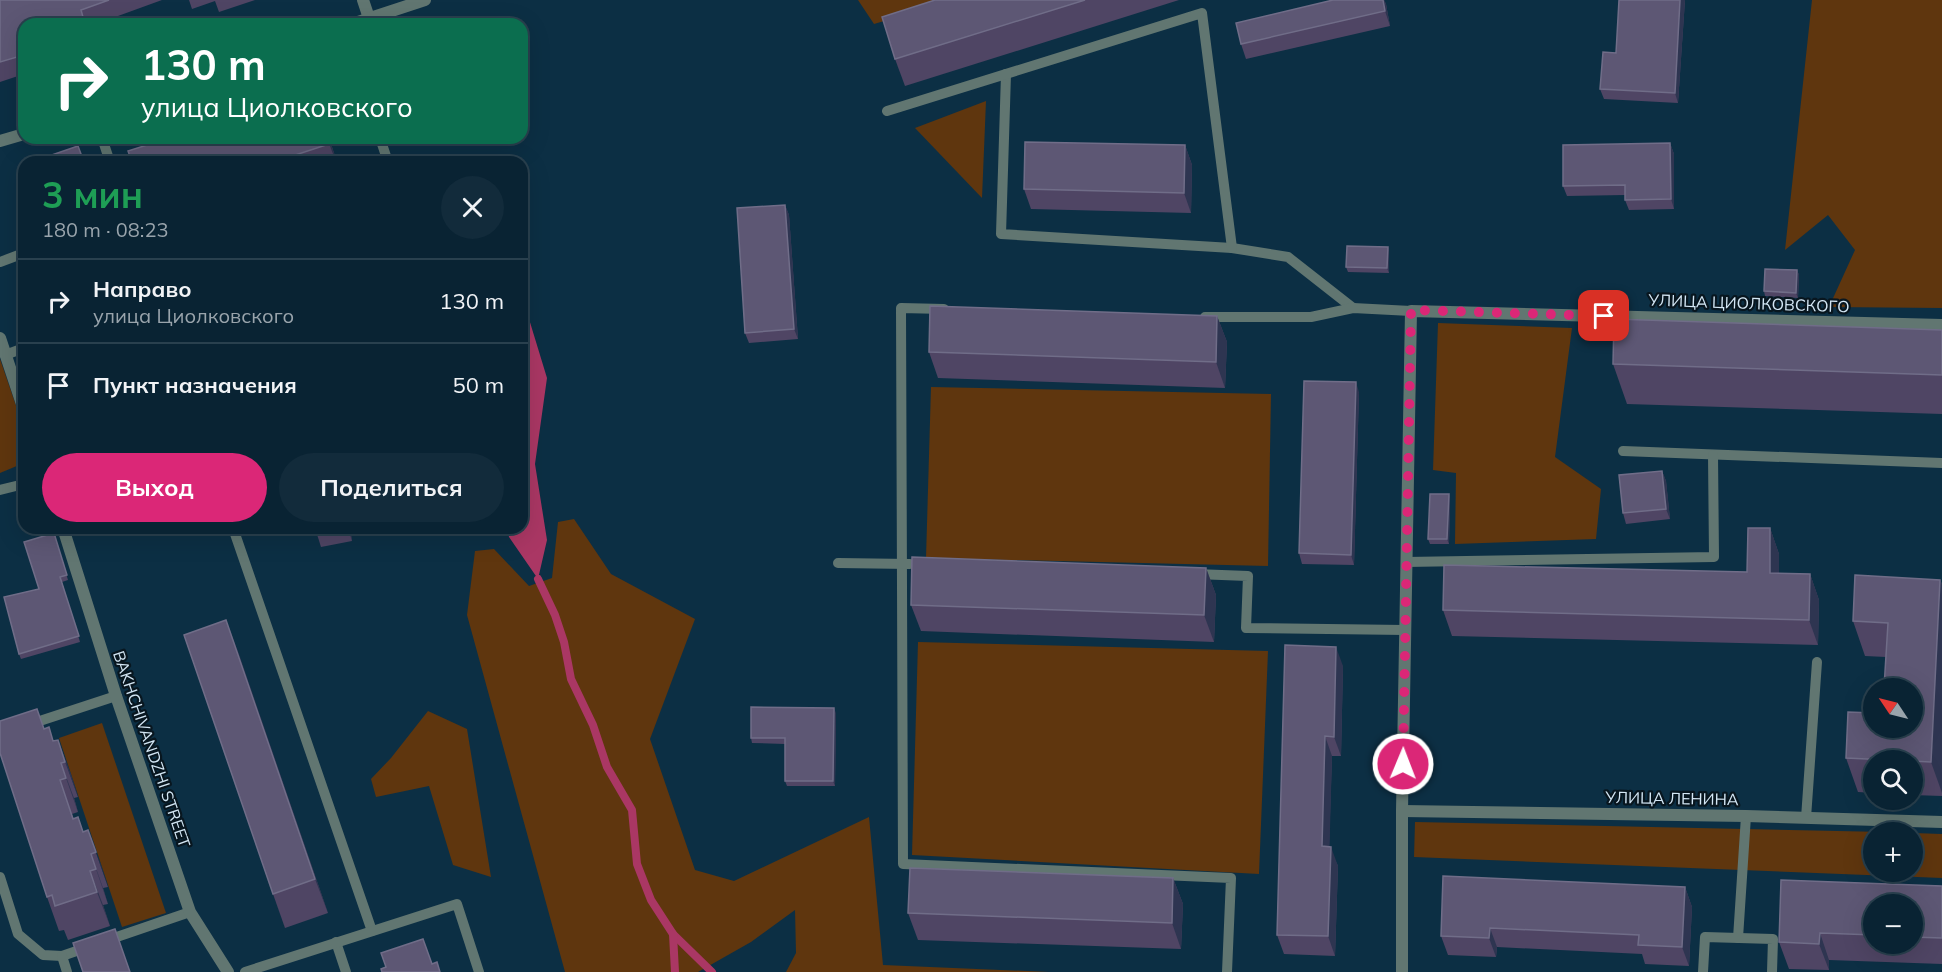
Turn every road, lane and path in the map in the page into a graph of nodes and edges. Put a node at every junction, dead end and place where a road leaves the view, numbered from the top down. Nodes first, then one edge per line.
1 (363, 0) edge
2 (425, 0) edge
3 (369, 18) joint
4 (1006, 74) junction
5 (887, 111) dead end
6 (18, 136) edge
7 (0, 141) edge
8 (1232, 248) junction
9 (18, 255) edge
10 (0, 262) edge
11 (1353, 308) junction
12 (958, 309) edge
13 (1411, 310) junction
14 (1198, 316) edge
15 (1942, 325) edge
16 (0, 338) edge
17 (18, 350) edge
18 (5, 355) junction
19 (18, 393) edge
20 (1623, 451) dead end
21 (1713, 455) junction
22 (1942, 463) edge
23 (18, 486) edge
24 (0, 490) edge
25 (65, 534) edge
26 (235, 534) edge
27 (1406, 562) junction
28 (838, 563) dead end
29 (903, 564) junction
30 (923, 565) edge
31 (1187, 574) edge
32 (1405, 630) junction
33 (1817, 662) dead end
34 (116, 696) junction
35 (0, 734) edge
36 (1402, 811) junction
37 (1746, 816) junction
38 (1806, 818) junction
39 (1942, 822) edge
40 (0, 877) edge
41 (190, 912) junction
42 (372, 931) junction
43 (1738, 938) junction
44 (336, 942) junction
45 (62, 956) junction
46 (67, 972) edge
47 (228, 972) edge
48 (245, 972) edge
49 (346, 972) edge
50 (479, 972) edge
51 (1227, 972) edge
52 (1402, 972) edge
53 (1703, 972) edge
54 (1772, 972) edge

1 - 3 street
2 - 3 street
4 - 5 lane
4 - 8 lane
4 - 8 lane
6 - 7 street
8 - 11 lane
9 - 10 lane
11 - 13 lane
11 - 14 lane
12 - 29 lane
13 - 15 street, УЛИЦА ЦИОЛКОВСКОГО
13 - 27 street
16 - 18 street
17 - 18 lane
18 - 19 street
20 - 21 lane
21 - 22 lane
21 - 27 lane
23 - 24 lane
25 - 34 street, BAKHCHIVANDZHI STREET
26 - 42 lane
27 - 32 street
28 - 29 lane
29 - 30 lane
29 - 51 lane
31 - 32 lane
32 - 36 street
33 - 38 lane
34 - 35 lane
34 - 41 street, BAKHCHIVANDZHI STREET
36 - 37 street, УЛИЦА ЛЕНИНА
36 - 52 street
37 - 38 street, УЛИЦА ЛЕНИНА
37 - 43 lane
38 - 39 street, УЛИЦА ЛЕНИНА
40 - 45 lane
41 - 45 lane
41 - 47 street, BAKHCHIVANDZHI STREET
42 - 44 lane
42 - 50 lane
43 - 53 lane
43 - 54 lane
44 - 48 lane
44 - 49 lane
45 - 46 lane

